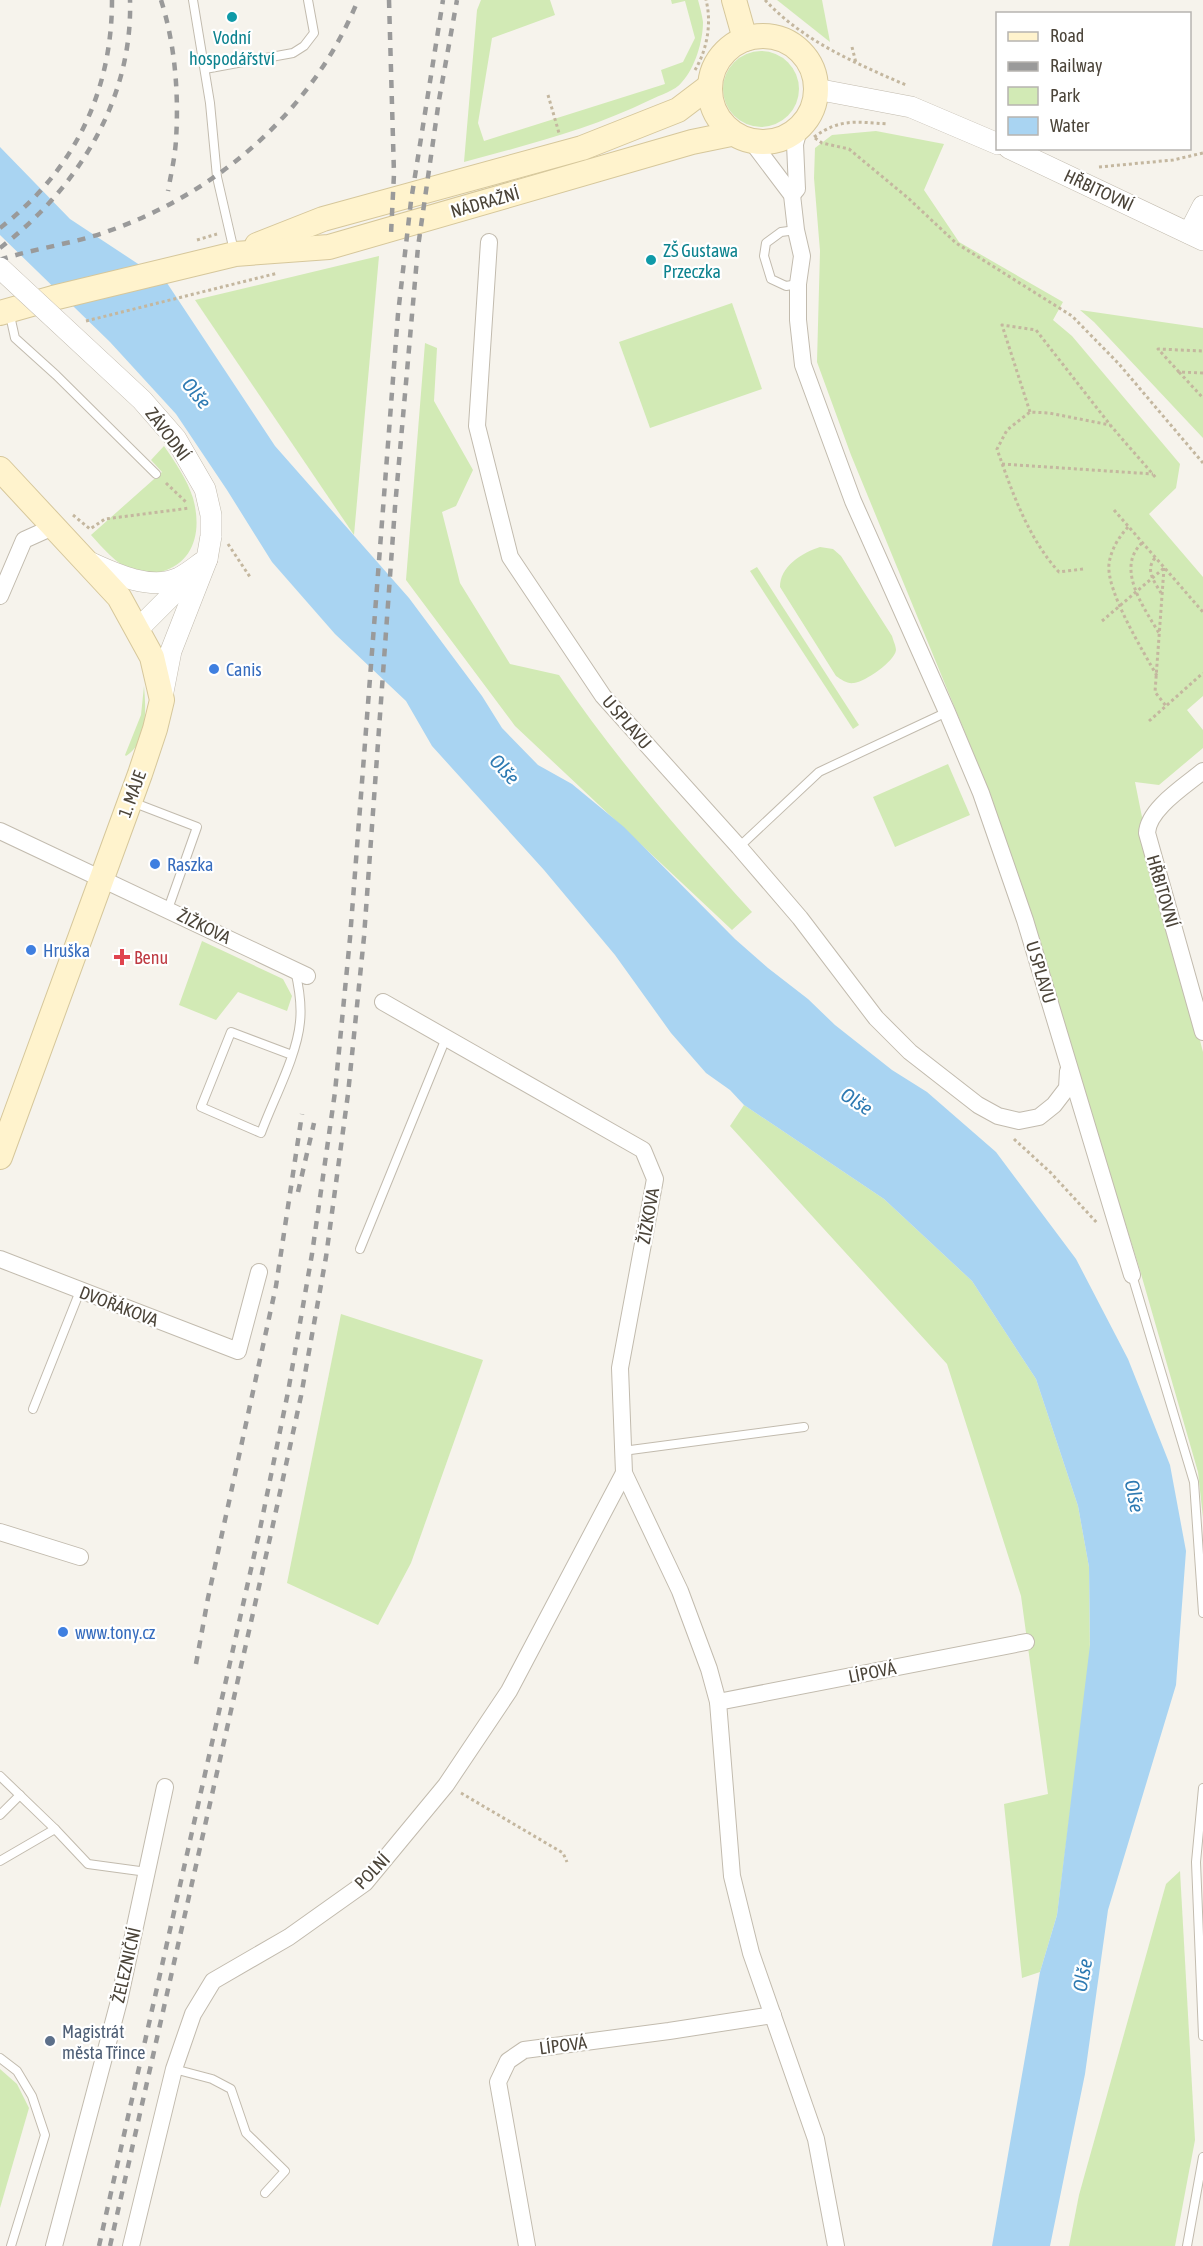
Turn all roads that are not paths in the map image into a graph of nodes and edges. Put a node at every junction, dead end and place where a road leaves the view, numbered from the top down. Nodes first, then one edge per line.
1 (193, 0) edge
2 (308, 0) edge
3 (734, 0) edge
4 (745, 39) junction
5 (205, 69) junction
6 (707, 88) junction
7 (816, 89) junction
8 (800, 126) junction
9 (742, 138) junction
10 (996, 143) edge
11 (1012, 150) edge
12 (792, 195) junction
13 (1203, 206) edge
14 (796, 230) junction
15 (1196, 236) edge
16 (489, 242) dead end
17 (235, 254) junction
18 (0, 268) edge
19 (798, 284) junction
20 (5, 312) edge
21 (0, 469) edge
22 (156, 474) dead end
23 (55, 526) junction
24 (207, 559) junction
25 (88, 561) junction
26 (0, 596) edge
27 (138, 629) junction
28 (162, 700) junction
29 (947, 712) junction
30 (1203, 771) edge
31 (130, 801) junction
32 (0, 831) edge
33 (739, 847) junction
34 (100, 879) junction
35 (168, 909) junction
36 (301, 973) joint
37 (383, 1002) dead end
38 (1203, 1032) edge
39 (447, 1037) junction
40 (292, 1054) junction
41 (1068, 1067) junction
42 (0, 1157) edge
43 (360, 1249) dead end
44 (0, 1259) edge
45 (259, 1272) dead end
46 (1132, 1275) joint
47 (80, 1291) junction
48 (33, 1409) dead end
49 (804, 1426) dead end
50 (623, 1451) junction
51 (624, 1473) junction
52 (0, 1532) edge
53 (80, 1557) dead end
54 (1203, 1613) edge
55 (1026, 1642) dead end
56 (718, 1702) junction
57 (0, 1776) edge
58 (165, 1787) dead end
59 (1203, 1788) edge
60 (20, 1795) junction
61 (0, 1815) edge
62 (55, 1829) junction
63 (0, 1861) edge
64 (147, 1872) junction
65 (773, 2015) junction
66 (1203, 2036) edge
67 (0, 2058) edge
68 (174, 2069) junction
69 (1203, 2157) edge
70 (265, 2193) dead end
71 (11, 2246) edge
72 (54, 2246) edge
73 (131, 2246) edge
74 (527, 2246) edge
75 (836, 2246) edge
76 (1186, 2246) edge

1 - 5 lane
2 - 5 lane
3 - 4 main road
4 - 6 main road
4 - 7 main road
5 - 17 lane
6 - 9 main road
6 - 17 main road, NÁDRAŽNÍ
7 - 8 main road
7 - 10 street
8 - 9 main road, NÁDRAŽNÍ
8 - 12 street, U SPLAVU
9 - 12 street
9 - 17 main road, NÁDRAŽNÍ
11 - 15 street, HŘBITOVNÍ
12 - 14 street, U SPLAVU
13 - 15 street
14 - 19 street, U SPLAVU
14 - 19 lane
16 - 33 street, U SPLAVU
17 - 20 main road, NÁDRAŽNÍ
18 - 24 street, ZÁVODNÍ, bridge
19 - 29 street, U SPLAVU
20 - 22 lane
21 - 23 main road, 1. MÁJE
23 - 25 main road, 1. MÁJE
23 - 26 street
24 - 25 street
24 - 27 street
24 - 28 street, ZÁVODNÍ
25 - 27 main road, 1. MÁJE
27 - 28 main road, 1. MÁJE
28 - 31 main road, 1. MÁJE
29 - 33 lane
29 - 41 street, U SPLAVU
30 - 38 street, HŘBITOVNÍ
31 - 34 main road, 1. MÁJE
31 - 35 lane
32 - 34 street, ŽIŽKOVA
33 - 41 street, U SPLAVU
34 - 35 street, ŽIŽKOVA
34 - 42 main road, 1. MÁJE
35 - 36 street, ŽIŽKOVA
36 - 40 lane
37 - 39 street, ŽIŽKOVA
39 - 43 lane
39 - 50 street, ŽIŽKOVA
40 - 40 lane
41 - 46 street, U SPLAVU
44 - 47 street, DVOŘÁKOVA
45 - 47 street, DVOŘÁKOVA
46 - 54 lane
47 - 48 lane
49 - 50 lane
50 - 51 street, ŽIŽKOVA
51 - 56 street
51 - 68 street, POLNÍ
52 - 53 street
55 - 56 street, LÍPOVÁ
56 - 65 street
57 - 60 lane
58 - 64 street, ŽELEZNIČNÍ
59 - 66 lane
60 - 61 lane
60 - 62 lane
62 - 63 lane
62 - 64 lane
64 - 72 street, ŽELEZNIČNÍ
65 - 74 street, LÍPOVÁ
65 - 75 street
67 - 71 lane
68 - 70 lane
68 - 73 street, POLNÍ
69 - 76 lane

